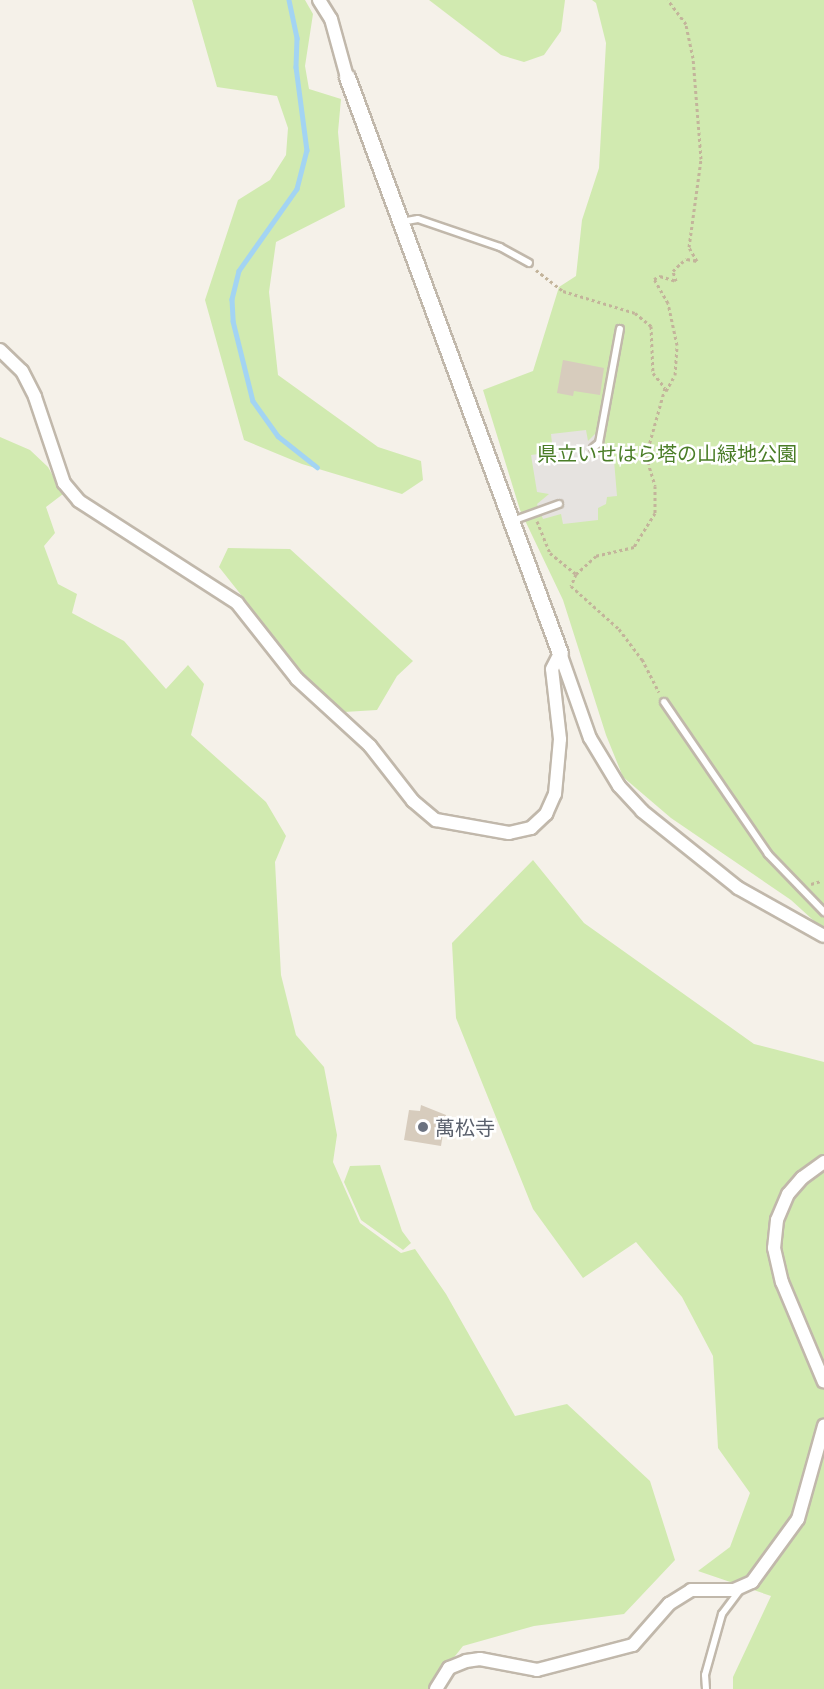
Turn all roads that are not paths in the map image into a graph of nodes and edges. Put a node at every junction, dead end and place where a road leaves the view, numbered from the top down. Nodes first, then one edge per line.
1 (319, 0) edge
2 (346, 77) joint
3 (400, 222) junction
4 (529, 263) road end
5 (620, 329) dead end
6 (0, 350) edge
7 (593, 448) dead end
8 (559, 504) dead end
9 (510, 522) junction
10 (560, 653) junction
11 (664, 702) road end
12 (824, 912) edge
13 (824, 936) edge
14 (824, 1162) edge
15 (824, 1382) edge
16 (824, 1426) edge
17 (742, 1586) junction
18 (436, 1689) edge
19 (706, 1689) edge

1 - 2 street
2 - 3 street
3 - 4 lane
3 - 9 street
5 - 7 lane
6 - 10 street
8 - 9 lane
9 - 10 street
10 - 13 street
11 - 12 lane
14 - 15 street
16 - 17 street
17 - 18 street
17 - 19 lane

